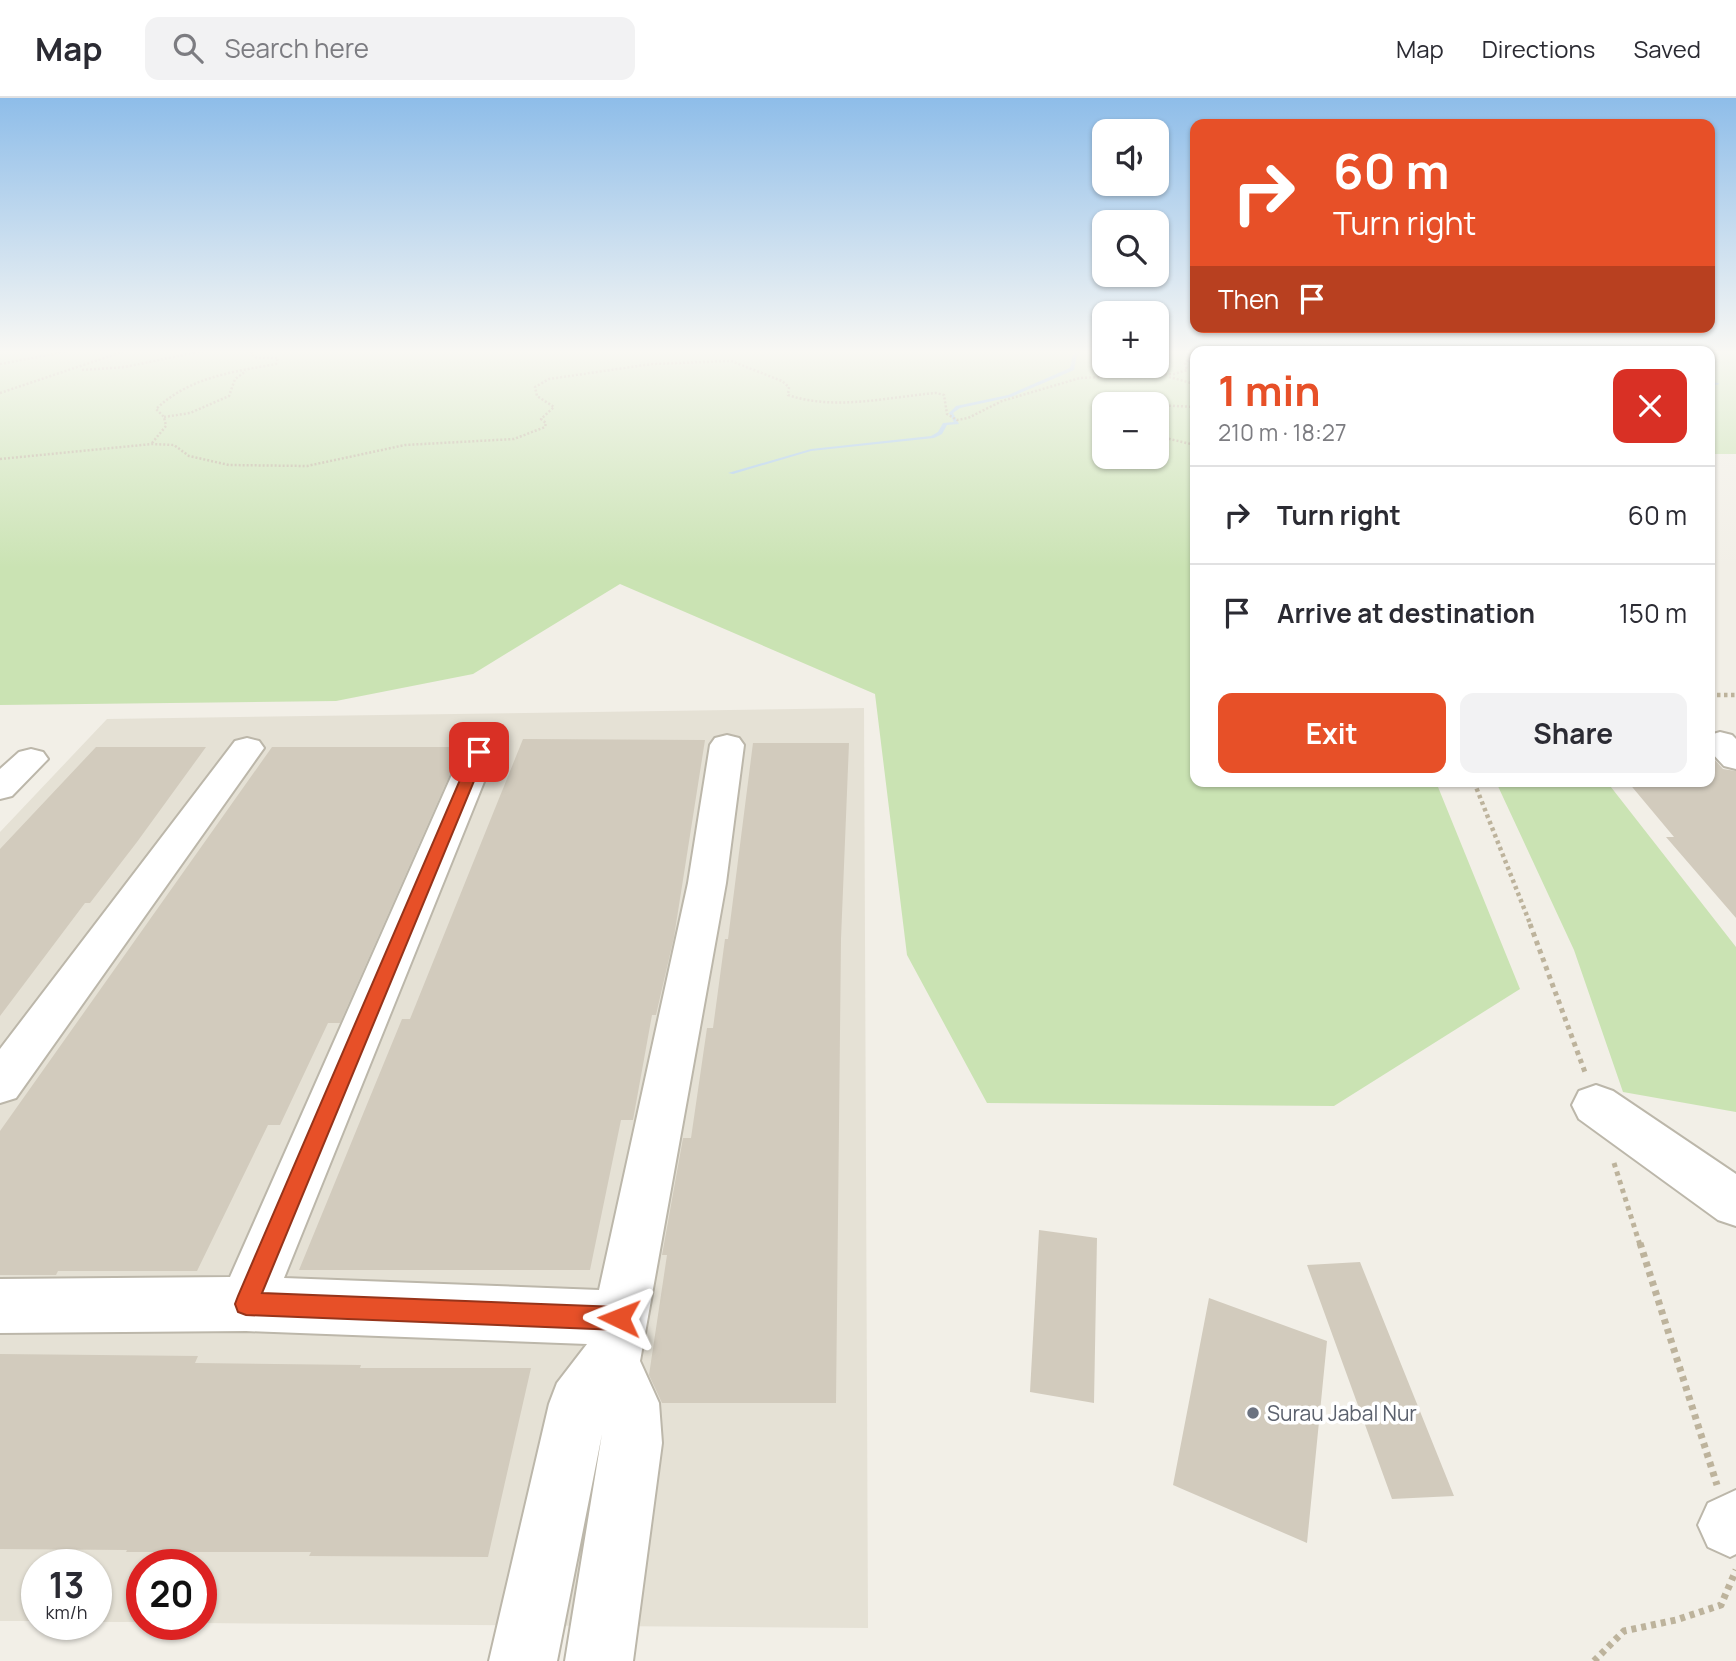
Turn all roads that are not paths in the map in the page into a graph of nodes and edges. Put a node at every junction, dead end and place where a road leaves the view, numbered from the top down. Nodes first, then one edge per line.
1 (727, 745) dead end
2 (247, 748) dead end
3 (479, 752) dead end
4 (0, 759) edge
5 (0, 788) edge
6 (0, 1084) edge
7 (1596, 1105) road end
8 (1736, 1203) edge
9 (246, 1304) junction
10 (0, 1306) edge
11 (615, 1341) junction
12 (523, 1661) edge
13 (599, 1661) edge

1 - 11 lane
2 - 6 lane
3 - 9 lane
4 - 5 lane
7 - 8 lane
9 - 10 lane
9 - 11 lane
11 - 12 lane
11 - 13 lane

